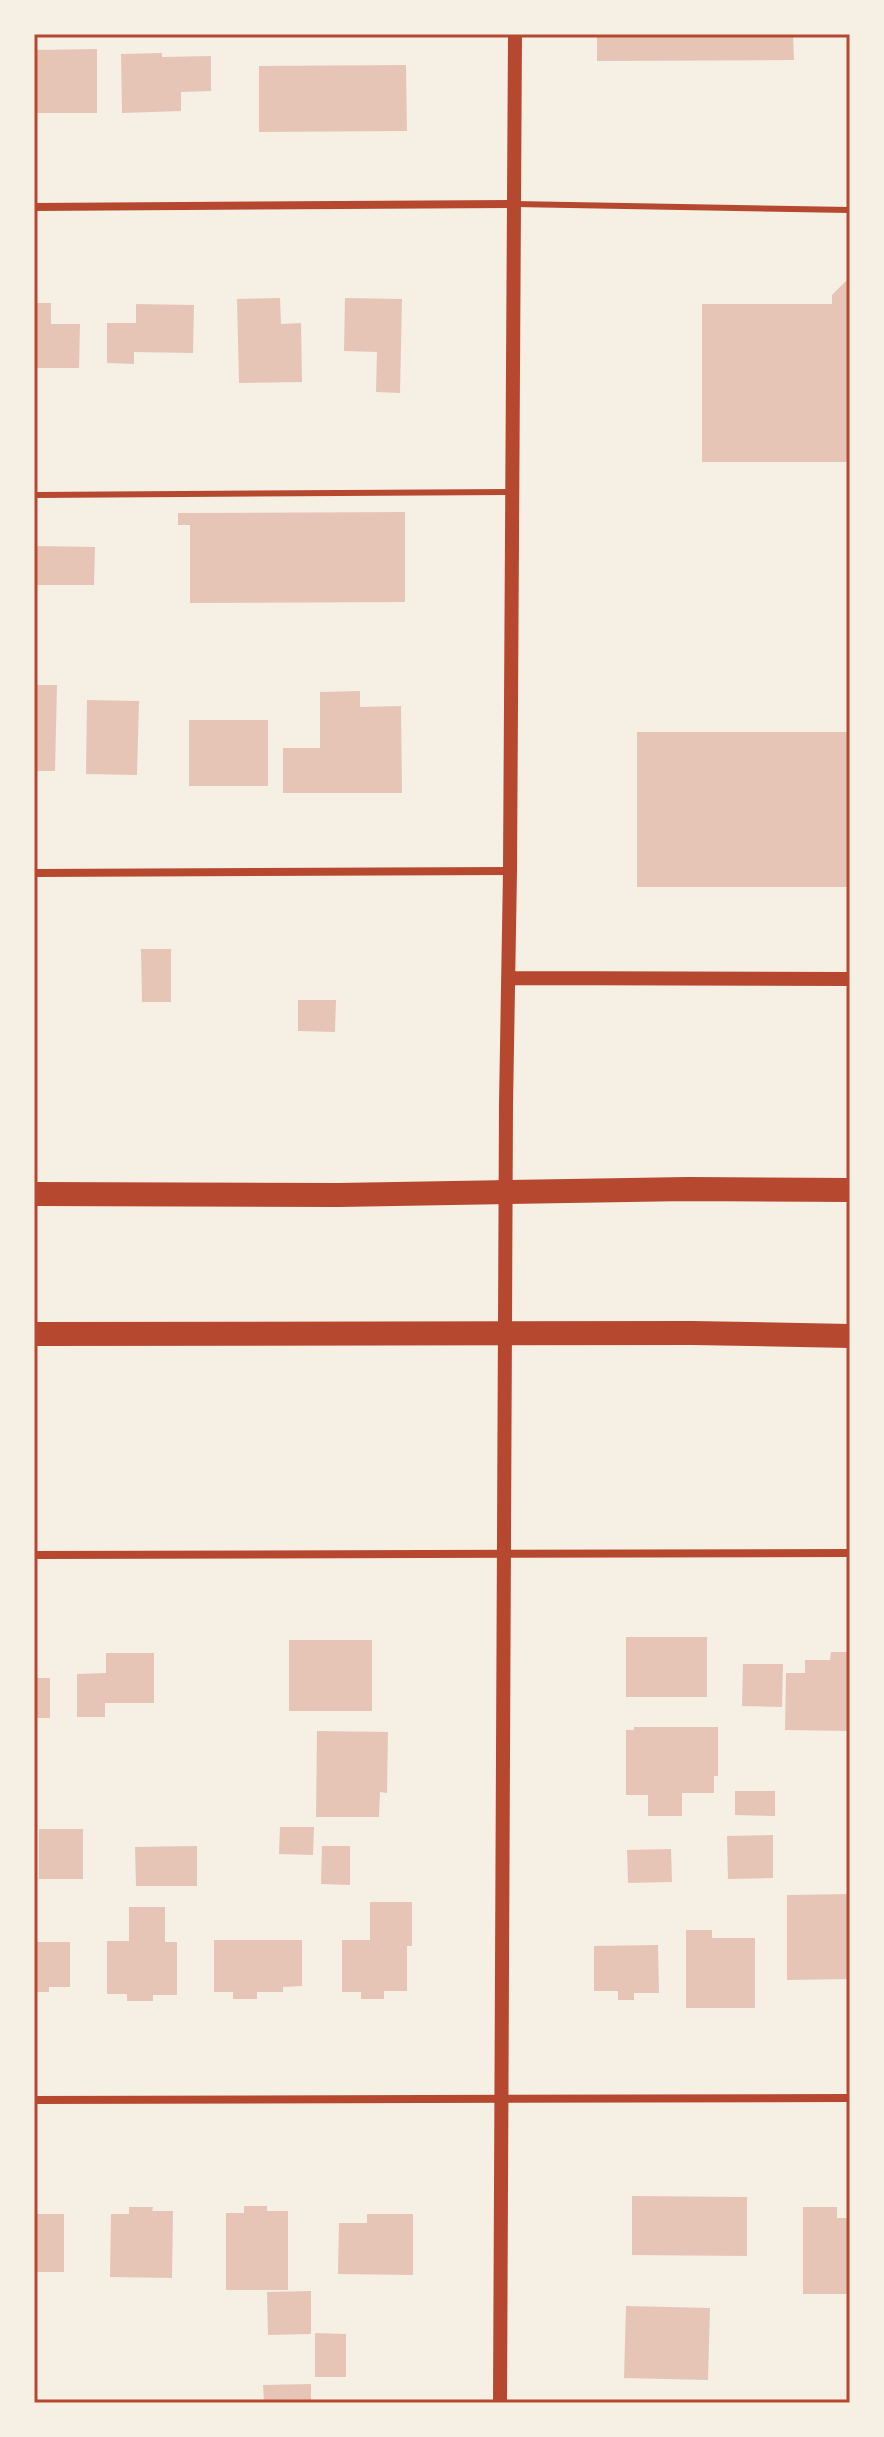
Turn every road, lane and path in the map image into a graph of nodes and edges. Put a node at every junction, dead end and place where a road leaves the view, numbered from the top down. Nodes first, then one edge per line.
1 (515, 34) edge
2 (513, 204) junction
3 (34, 207) edge
4 (850, 210) edge
5 (511, 492) junction
6 (34, 495) edge
7 (510, 871) junction
8 (34, 873) edge
9 (509, 978) junction
10 (850, 979) edge
11 (850, 1190) edge
12 (34, 1194) edge
13 (34, 1334) edge
14 (850, 1336) edge
15 (503, 1553) junction
16 (850, 1553) edge
17 (34, 1555) edge
18 (850, 2098) edge
19 (502, 2099) junction
20 (34, 2100) edge
21 (500, 2403) edge

1 - 2 street
2 - 3 street
2 - 4 lane
2 - 5 street
5 - 6 lane
5 - 7 street
7 - 8 street
7 - 9 street
9 - 10 street
9 - 15 street
11 - 12 highway
13 - 14 highway
15 - 16 street
15 - 17 street
15 - 19 street
18 - 19 street
19 - 20 street
19 - 21 street

